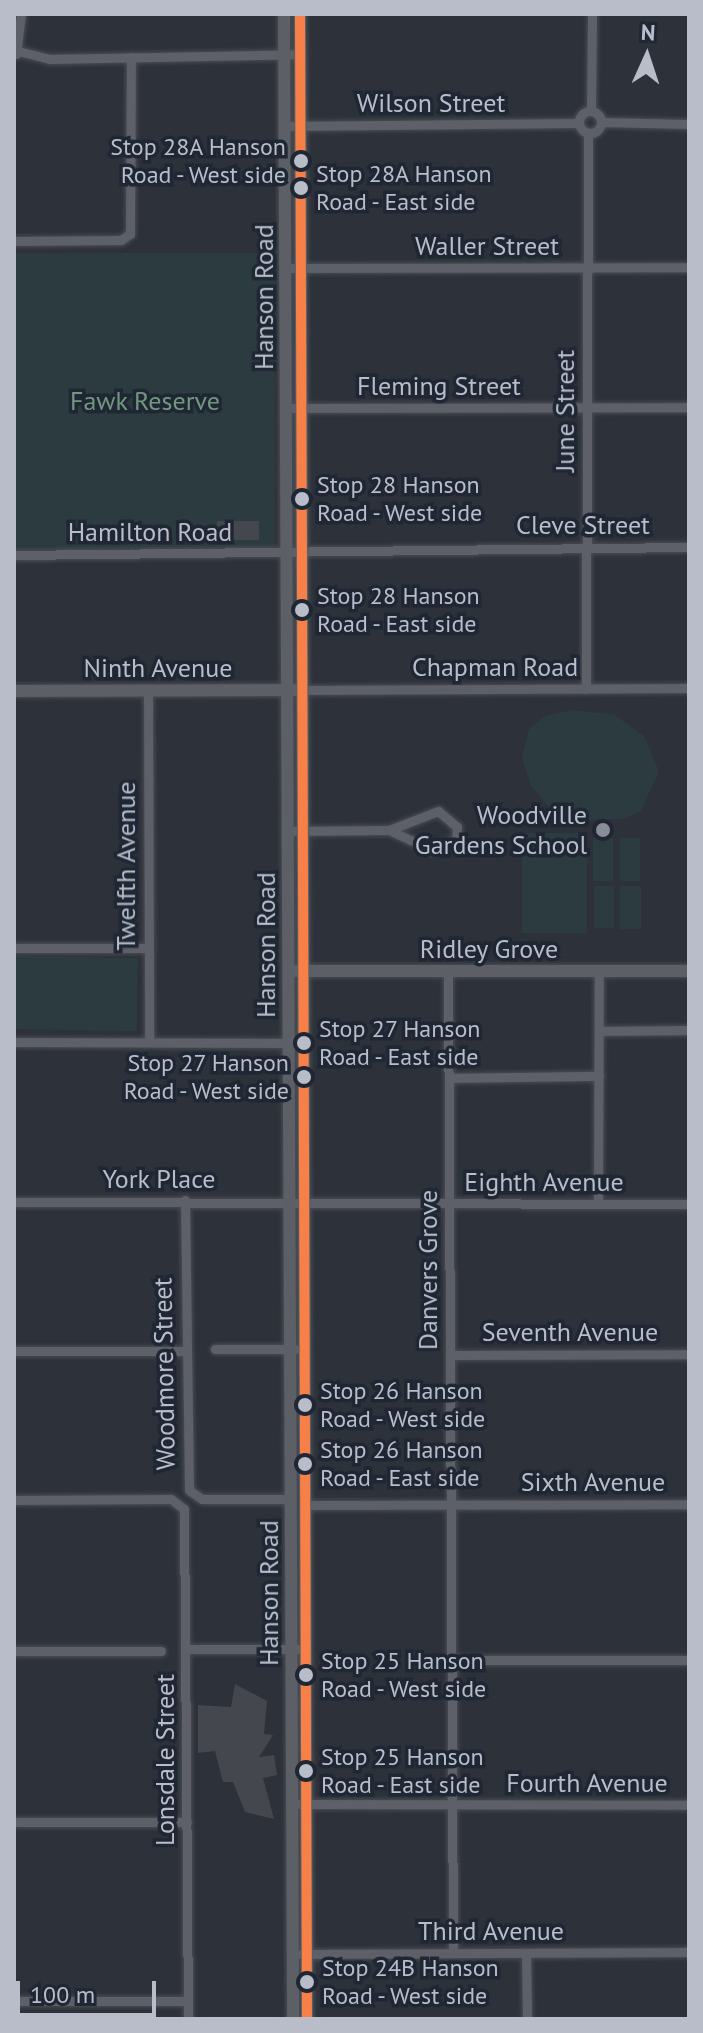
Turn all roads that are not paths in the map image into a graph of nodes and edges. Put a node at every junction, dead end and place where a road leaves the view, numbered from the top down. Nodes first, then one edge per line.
1 (21, 14) edge
2 (284, 14) edge
3 (300, 14) edge
4 (592, 14) edge
5 (18, 50) edge
6 (300, 54) junction
7 (284, 55) junction
8 (131, 57) junction
9 (591, 111) junction
10 (601, 122) junction
11 (579, 123) junction
12 (689, 124) edge
13 (285, 126) junction
14 (300, 126) junction
15 (588, 133) junction
16 (14, 241) edge
17 (587, 267) junction
18 (689, 267) edge
19 (285, 268) junction
20 (300, 269) junction
21 (689, 407) edge
22 (286, 408) junction
23 (586, 408) junction
24 (301, 409) junction
25 (587, 547) junction
26 (689, 547) edge
27 (301, 548) junction
28 (287, 552) junction
29 (16, 556) edge
30 (689, 688) edge
31 (586, 689) junction
32 (287, 690) junction
33 (301, 690) junction
34 (14, 691) edge
35 (148, 691) junction
36 (389, 830) junction
37 (288, 831) junction
38 (302, 831) junction
39 (14, 948) edge
40 (148, 948) junction
41 (296, 971) junction
42 (448, 971) junction
43 (599, 971) junction
44 (689, 971) edge
45 (689, 1030) edge
46 (599, 1031) junction
47 (14, 1042) edge
48 (149, 1042) junction
49 (288, 1043) junction
50 (303, 1050) junction
51 (599, 1076) junction
52 (449, 1078) junction
53 (185, 1200) junction
54 (14, 1202) edge
55 (290, 1202) junction
56 (303, 1203) junction
57 (598, 1203) junction
58 (450, 1204) junction
59 (689, 1204) edge
60 (215, 1349) dead end
61 (297, 1349) junction
62 (14, 1351) edge
63 (184, 1351) junction
64 (689, 1354) edge
65 (450, 1355) junction
66 (291, 1499) junction
67 (14, 1500) edge
68 (451, 1504) junction
69 (689, 1504) edge
70 (304, 1505) junction
71 (186, 1649) junction
72 (298, 1649) junction
73 (14, 1651) edge
74 (161, 1651) dead end
75 (452, 1660) junction
76 (689, 1660) edge
77 (293, 1803) junction
78 (308, 1804) junction
79 (453, 1804) junction
80 (689, 1805) edge
81 (14, 1822) edge
82 (187, 1822) junction
83 (689, 1952) edge
84 (453, 1953) junction
85 (526, 1953) junction
86 (300, 1954) junction
87 (14, 2001) edge
88 (188, 2001) junction
89 (188, 2019) edge
90 (293, 2019) edge
91 (307, 2019) edge
92 (527, 2019) edge

1 - 5 street
2 - 7 main road, Hanson Road
3 - 6 main road, Hanson Road
4 - 9 street
5 - 8 street
6 - 7 street
6 - 14 main road, Hanson Road
7 - 8 street
7 - 13 main road, Hanson Road
8 - 16 street
9 - 10 street
9 - 11 street
10 - 12 street
10 - 15 street
11 - 14 street, Wilson Street
11 - 15 street
13 - 14 street, Wilson Street
13 - 19 main road, Hanson Road
14 - 20 main road, Hanson Road
15 - 17 street, June Street
17 - 18 street, Waller Street
17 - 20 street, Waller Street
17 - 23 street, June Street
19 - 20 street, Waller Street
19 - 22 main road, Hanson Road
20 - 24 main road, Hanson Road
21 - 23 street, Fleming Street
22 - 24 street, Fleming Street
22 - 28 main road, Hanson Road
23 - 24 street, Fleming Street
23 - 25 street, June Street
24 - 27 main road, Hanson Road
25 - 26 street, Cleve Street
25 - 27 street, Cleve Street
25 - 31 street, June Street
27 - 28 street, Cleve Street
27 - 33 main road, Hanson Road
28 - 29 street, Hamilton Road
28 - 32 main road, Hanson Road
30 - 31 street, Chapman Road
31 - 33 street, Chapman Road
32 - 33 main road, Ninth Avenue
32 - 35 main road, Ninth Avenue
32 - 37 main road, Hanson Road
33 - 38 main road, Hanson Road
34 - 35 main road, Ninth Avenue
35 - 40 street, Twelfth Avenue
36 - 36 street
36 - 38 street
37 - 38 street
37 - 41 main road, Hanson Road
38 - 41 main road, Hanson Road
39 - 40 street
40 - 48 street, Twelfth Avenue
41 - 42 main road, Ridley Grove
41 - 49 main road, Hanson Road
41 - 50 main road, Hanson Road
42 - 43 main road, Ridley Grove
42 - 52 street, Danvers Grove
43 - 44 main road, Ridley Grove
43 - 46 street
45 - 46 street
46 - 51 street
47 - 48 street
48 - 49 street
49 - 50 main road
49 - 55 main road, Hanson Road
50 - 56 main road, Hanson Road
51 - 52 street
51 - 57 street
52 - 58 street, Danvers Grove
53 - 54 street, York Place
53 - 55 street, York Place
53 - 63 street, Woodmore Street
55 - 56 street, York Place
55 - 61 main road, Hanson Road
56 - 58 street, Eighth Avenue
56 - 61 main road, Hanson Road
57 - 58 street, Eighth Avenue
57 - 59 street, Eighth Avenue
58 - 65 street, Danvers Grove
60 - 61 street
61 - 66 main road, Hanson Road
61 - 70 main road, Hanson Road
62 - 63 street
63 - 66 street, Woodmore Street
64 - 65 street, Seventh Avenue
65 - 68 street, Danvers Grove
66 - 70 main road
66 - 72 main road, Hanson Road
67 - 71 street, Lonsdale Street
68 - 69 street, Sixth Avenue
68 - 70 street, Sixth Avenue
68 - 75 street, Danvers Grove
70 - 72 main road, Hanson Road
71 - 72 street
71 - 82 street, Lonsdale Street
72 - 77 main road, Hanson Road
72 - 78 main road, Hanson Road
73 - 74 street
75 - 76 street
75 - 79 street, Danvers Grove
77 - 78 street, Fourth Avenue
77 - 86 main road, Hanson Road
78 - 79 street, Fourth Avenue
78 - 86 main road, Hanson Road
79 - 80 street, Fourth Avenue
79 - 84 street, Danvers Grove
81 - 82 street
82 - 88 street, Lonsdale Street
83 - 85 street, Third Avenue
84 - 85 street, Third Avenue
84 - 86 street, Third Avenue
85 - 92 street
86 - 90 main road, Hanson Road
86 - 91 main road, Hanson Road
87 - 88 street
88 - 89 street, Lonsdale Street

